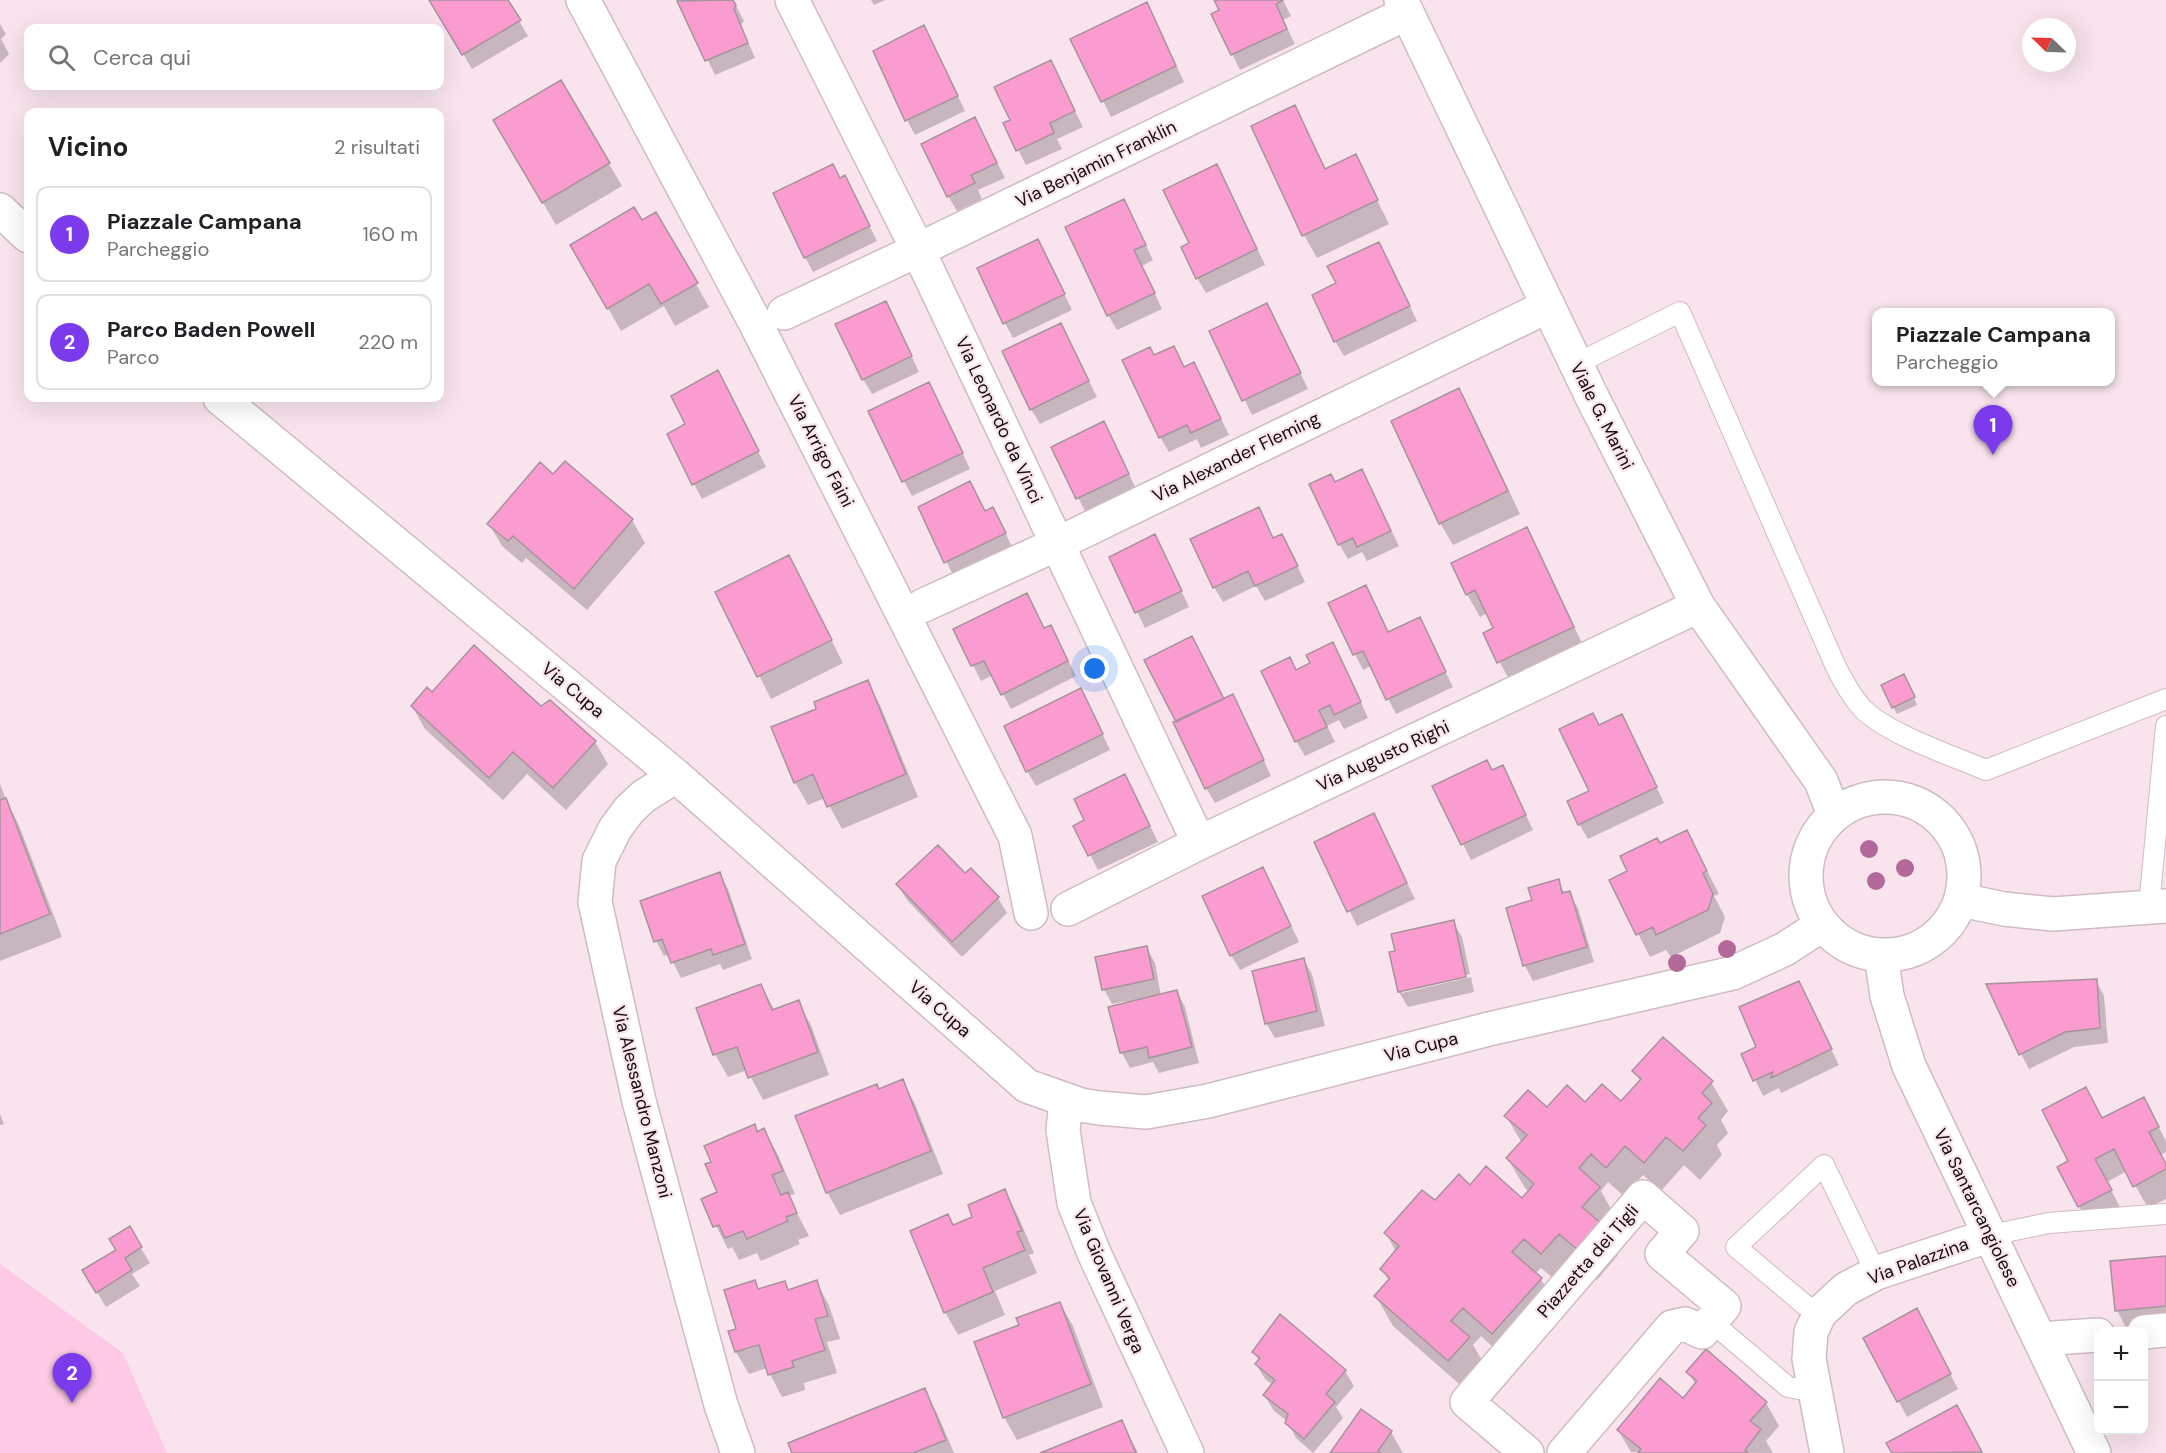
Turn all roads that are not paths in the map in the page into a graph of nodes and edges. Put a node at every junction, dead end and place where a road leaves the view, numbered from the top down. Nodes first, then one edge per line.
1 (584, 0) edge
2 (792, 0) edge
3 (1404, 6) edge
4 (0, 210) edge
5 (24, 232) edge
6 (918, 250) junction
7 (1548, 306) junction
8 (784, 313) dead end
9 (1576, 364) junction
10 (225, 402) edge
11 (1057, 543) junction
12 (922, 606) dead end
13 (1698, 606) junction
14 (2166, 699) edge
15 (2166, 726) edge
16 (676, 776) junction
17 (1834, 814) junction
18 (1198, 843) junction
19 (1961, 900) junction
20 (2158, 907) edge
21 (1068, 909) dead end
22 (1031, 913) dead end
23 (1822, 925) junction
24 (1881, 955) junction
25 (1066, 1100) junction
26 (2166, 1214) edge
27 (1991, 1235) junction
28 (1876, 1274) junction
29 (1820, 1313) junction
30 (1715, 1325) dead end
31 (2166, 1330) edge
32 (2148, 1332) edge
33 (2094, 1335) edge
34 (2040, 1339) junction
35 (1815, 1392) junction
36 (738, 1453) edge
37 (1187, 1453) edge
38 (1527, 1453) edge
39 (1563, 1453) edge
40 (1827, 1453) edge
41 (2094, 1453) edge

1 - 22 street, Via Arrigo Faini
2 - 6 street, Via Leonardo da Vinci
3 - 6 street, Via Benjamin Franklin
3 - 7 street, Viale G. Marini
4 - 5 street
6 - 8 street, Via Benjamin Franklin
6 - 11 street, Via Leonardo da Vinci
7 - 9 street, Viale G. Marini
7 - 11 street, Via Alexander Fleming
9 - 13 street, Viale G. Marini
9 - 14 lane
10 - 16 street, Via Cupa
11 - 12 street, Via Alexander Fleming
11 - 18 street, Via Leonardo da Vinci
13 - 17 street, Viale G. Marini
13 - 18 street, Via Augusto Righi
15 - 20 lane
16 - 25 street, Via Cupa
16 - 36 street, Via Alessandro Manzoni
17 - 19 street
17 - 23 street
18 - 21 street, Via Augusto Righi
19 - 20 street
19 - 24 street
23 - 24 street
23 - 25 street, Via Cupa
24 - 27 street, Via Santarcangiolese
25 - 37 street, Via Giovanni Verga
26 - 27 lane
27 - 28 street, Via Palazzina
27 - 34 street, Via Santarcangiolese
28 - 29 street, Via Palazzina
28 - 29 lane
29 - 35 street, Via Palazzina
30 - 35 lane
31 - 32 street
33 - 34 street
34 - 41 street, Via Santarcangiolese
35 - 40 street, Via Palazzina
38 - 39 street, Piazzetta dei Tigli

